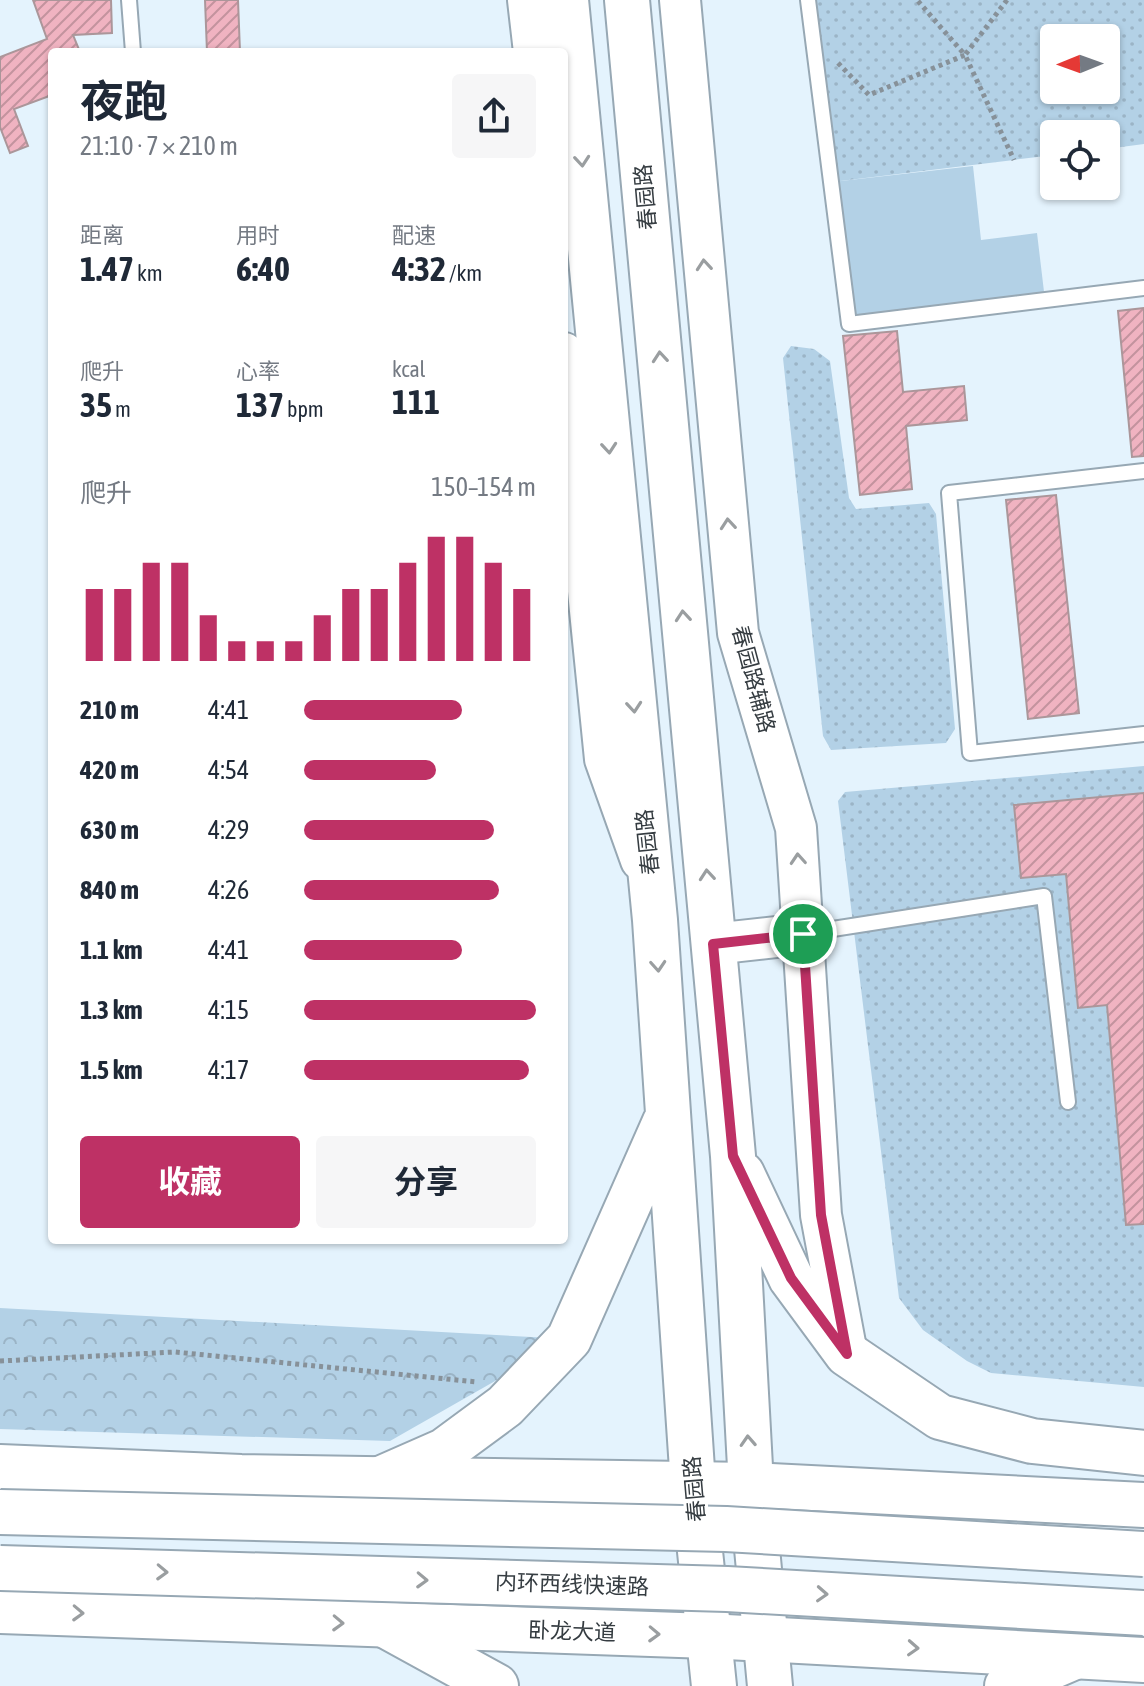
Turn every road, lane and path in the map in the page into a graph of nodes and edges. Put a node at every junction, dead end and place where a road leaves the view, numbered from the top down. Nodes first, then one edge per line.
1 (129, 0) edge
2 (528, 0) edge
3 (566, 0) edge
4 (627, 0) edge
5 (680, 0) edge
6 (808, 0) edge
7 (917, 0) edge
8 (1007, 0) edge
9 (813, 36) junction
10 (133, 48) edge
11 (534, 48) edge
12 (567, 48) edge
13 (965, 55) junction
14 (568, 93) edge
15 (1014, 160) dead end
16 (1144, 288) edge
17 (574, 373) edge
18 (1144, 471) edge
19 (1144, 734) edge
20 (803, 934) junction
21 (713, 944) junction
22 (1068, 1102) dead end
23 (667, 1117) junction
24 (733, 1156) junction
25 (847, 1354) junction
26 (0, 1361) edge
27 (524, 1387) junction
28 (1144, 1453) edge
29 (0, 1467) edge
30 (378, 1480) junction
31 (693, 1484) junction
32 (751, 1485) junction
33 (1144, 1505) edge
34 (0, 1512) edge
35 (1144, 1554) edge
36 (0, 1568) edge
37 (0, 1611) edge
38 (1144, 1613) edge
39 (383, 1624) junction
40 (708, 1636) junction
41 (764, 1639) junction
42 (1072, 1658) junction
43 (1144, 1660) edge
44 (496, 1686) edge
45 (714, 1686) edge
46 (770, 1686) edge
47 (1007, 1686) edge

1 - 10 lane
2 - 11 street
3 -> 12 main road, 春园路
21 -> 4 main road, 春园路
20 -> 5 street, 春园路辅路
6 - 9 lane
7 - 13 path
8 - 13 path
9 - 13 path
9 - 16 lane
13 - 15 path
14 -> 17 main road, 春园路
17 -> 23 main road, 春园路
18 - 19 lane
20 - 21 street
20 - 22 lane
20 - 25 street, 春园路辅路
21 - 24 main road, 春园路
23 - 27 main road
23 - 31 main road, 春园路
24 - 25 main road
32 -> 24 main road, 春园路
25 - 28 main road
26 - 27 path
27 - 30 main road
29 - 30 main road
30 - 31 main road
31 - 32 main road
31 - 40 main road, 春园路
32 - 33 main road
32 - 41 main road, 春园路
34 - 35 main road, bridge
36 -> 38 main road, 内环西线快速路, bridge
37 -> 39 main road, 卧龙大道
39 -> 40 main road, 卧龙大道
39 - 44 main road
40 - 41 main road, 卧龙大道
40 - 45 main road, 春园路
41 -> 42 main road, 卧龙大道
41 - 46 main road, 春园路
42 - 43 main road, 卧龙大道
42 - 47 main road

